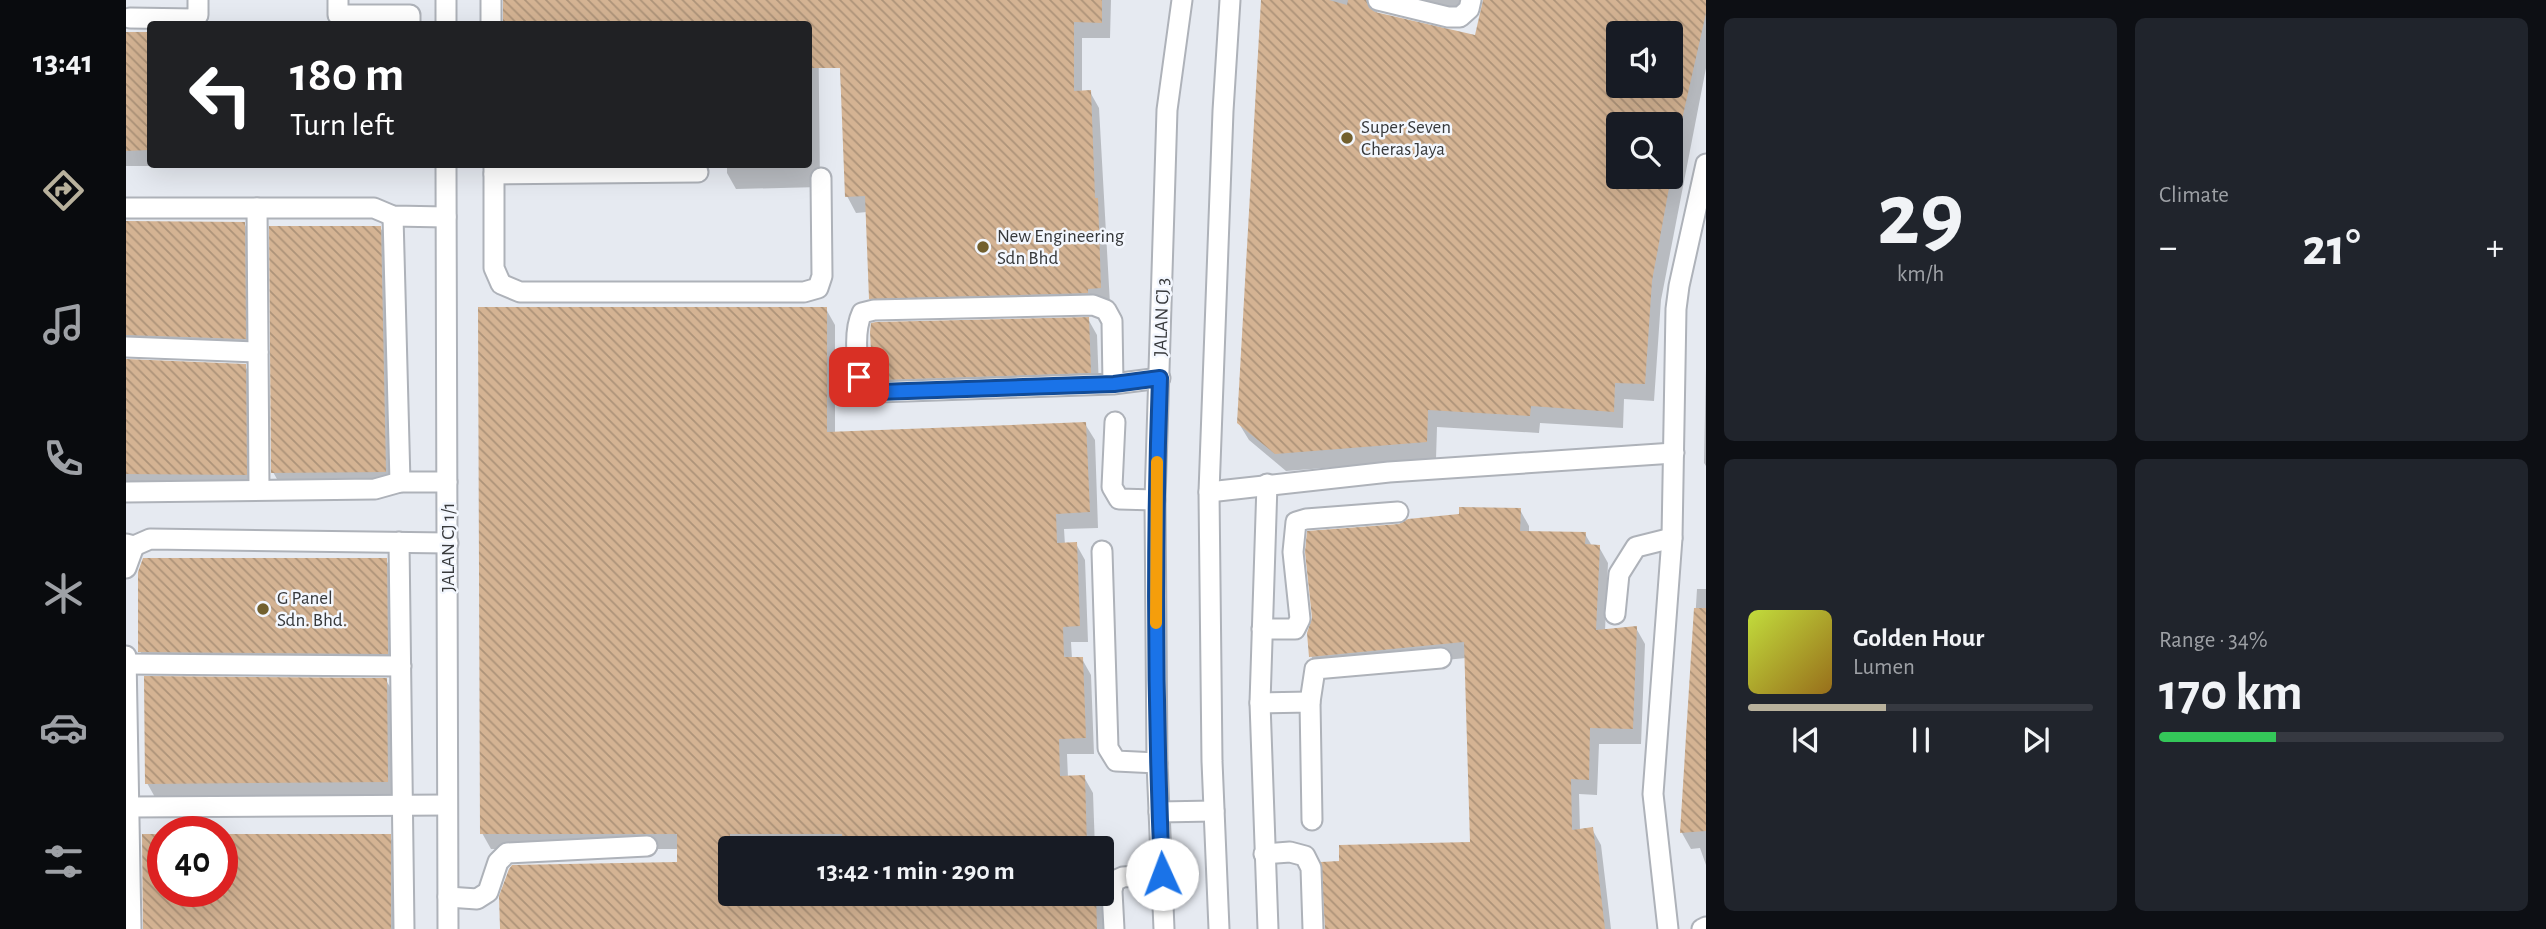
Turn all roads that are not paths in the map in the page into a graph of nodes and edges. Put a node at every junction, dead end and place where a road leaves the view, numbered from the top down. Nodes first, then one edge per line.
1 (198, 0) edge
2 (338, 0) edge
3 (446, 0) edge
4 (491, 0) edge
5 (1182, 0) edge
6 (1230, 0) edge
7 (1378, 0) edge
8 (1471, 0) edge
9 (130, 18) dead end
10 (410, 21) edge
11 (446, 21) edge
12 (491, 21) edge
13 (1706, 164) edge
14 (446, 168) edge
15 (494, 169) edge
16 (698, 172) dead end
17 (821, 178) dead end
18 (126, 208) edge
19 (257, 208) junction
20 (393, 216) junction
21 (446, 217) junction
22 (126, 347) edge
23 (258, 352) junction
24 (1160, 378) junction
25 (1114, 384) junction
26 (1115, 422) dead end
27 (1674, 453) junction
28 (400, 482) junction
29 (447, 482) junction
30 (1267, 484) junction
31 (259, 489) junction
32 (126, 492) edge
33 (1209, 492) junction
34 (1155, 500) junction
35 (1398, 512) dead end
36 (1672, 538) junction
37 (399, 542) junction
38 (448, 543) junction
39 (130, 545) edge
40 (1102, 551) dead end
41 (126, 568) edge
42 (1615, 614) dead end
43 (1262, 629) junction
44 (126, 656) edge
45 (1441, 658) dead end
46 (126, 664) edge
47 (401, 666) junction
48 (1310, 702) junction
49 (1259, 703) junction
50 (1157, 763) junction
51 (404, 805) junction
52 (447, 805) junction
53 (131, 807) junction
54 (1214, 811) junction
55 (1159, 812) junction
56 (1312, 820) dead end
57 (647, 846) dead end
58 (1264, 854) junction
59 (1162, 874) junction
60 (448, 897) junction
61 (131, 929) edge
62 (404, 929) edge
63 (448, 929) edge
64 (1114, 929) edge
65 (1164, 929) edge
66 (1219, 929) edge
67 (1268, 929) edge
68 (1313, 929) edge
69 (1668, 929) edge

1 - 9 street
2 - 10 street
3 - 11 street
4 - 12 street
5 - 24 street, JALAN CJ 3
6 - 33 street
7 - 8 street
13 - 27 street
14 - 21 street, JALAN CJ 1/1
15 - 16 street
15 - 17 street
18 - 19 street
19 - 20 street
19 - 23 street
20 - 21 street
20 - 28 street
21 - 29 street, JALAN CJ 1/1
22 - 23 street
23 - 31 street
24 - 25 street
24 - 34 street, JALAN CJ 3
25 - 25 street
26 - 34 street
27 - 30 street
27 - 36 street
28 - 29 street
28 - 31 street
29 - 38 street, JALAN CJ 1/1
30 - 33 street
30 - 43 street
31 - 32 street
33 - 54 street
34 - 50 street, JALAN CJ 3
35 - 43 street
36 - 42 street
36 - 69 street
37 - 38 street
37 - 39 street
37 - 47 street
38 - 52 street, JALAN CJ 1/1
39 - 41 street
40 - 50 street
43 - 49 street
44 - 46 street
45 - 48 street
46 - 47 street
46 - 53 street
47 - 51 street
48 - 49 street
48 - 56 street
49 - 58 street
50 - 55 street, JALAN CJ 3
51 - 52 street
51 - 53 street
51 - 62 street
52 - 60 street, JALAN CJ 1/1
53 - 61 street
54 - 55 street
54 - 66 street
55 - 59 street, JALAN CJ 3
57 - 60 street
58 - 67 street
58 - 68 street
59 - 64 street
59 - 65 street, JALAN CJ 3
60 - 63 street, JALAN CJ 1/1

